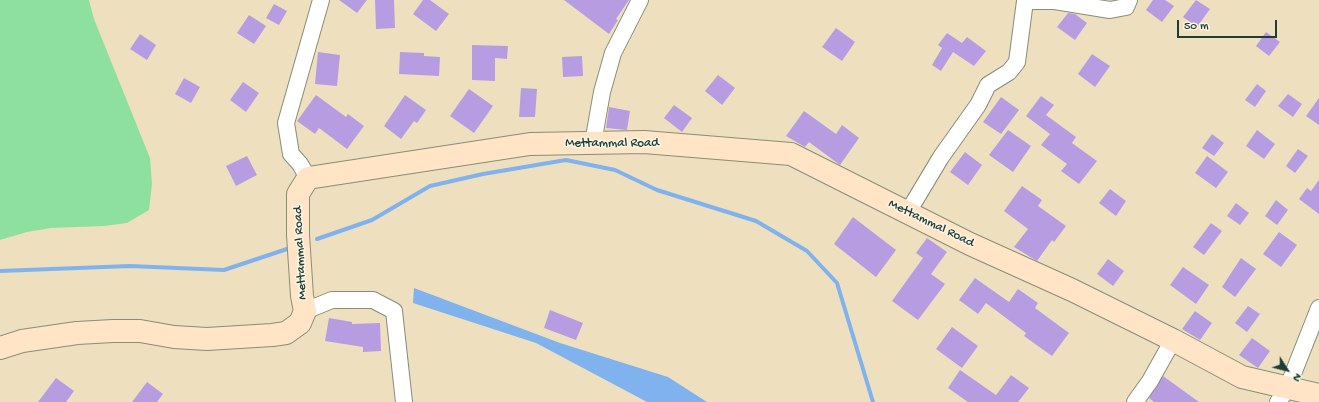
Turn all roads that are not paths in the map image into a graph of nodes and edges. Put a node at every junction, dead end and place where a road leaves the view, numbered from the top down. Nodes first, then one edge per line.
1 (322, 0) edge
2 (640, 0) edge
3 (1129, 0) edge
4 (593, 143) junction
5 (308, 178) junction
6 (908, 212) junction
7 (1319, 308) edge
8 (305, 311) junction
9 (1173, 340) junction
10 (0, 348) edge
11 (1282, 395) edge
12 (1319, 395) edge
13 (404, 402) edge
14 (1135, 402) edge

1 - 5 street
2 - 4 street
3 - 6 street
4 - 5 main road, Mettammal Road
4 - 6 main road, Mettammal Road
5 - 8 main road, Mettammal Road
6 - 9 main road, Mettammal Road
7 - 11 street
8 - 10 main road, Mettammal Road
8 - 13 street
9 - 11 main road, Mettammal Road
9 - 14 street
11 - 12 main road, Mettammal Road

